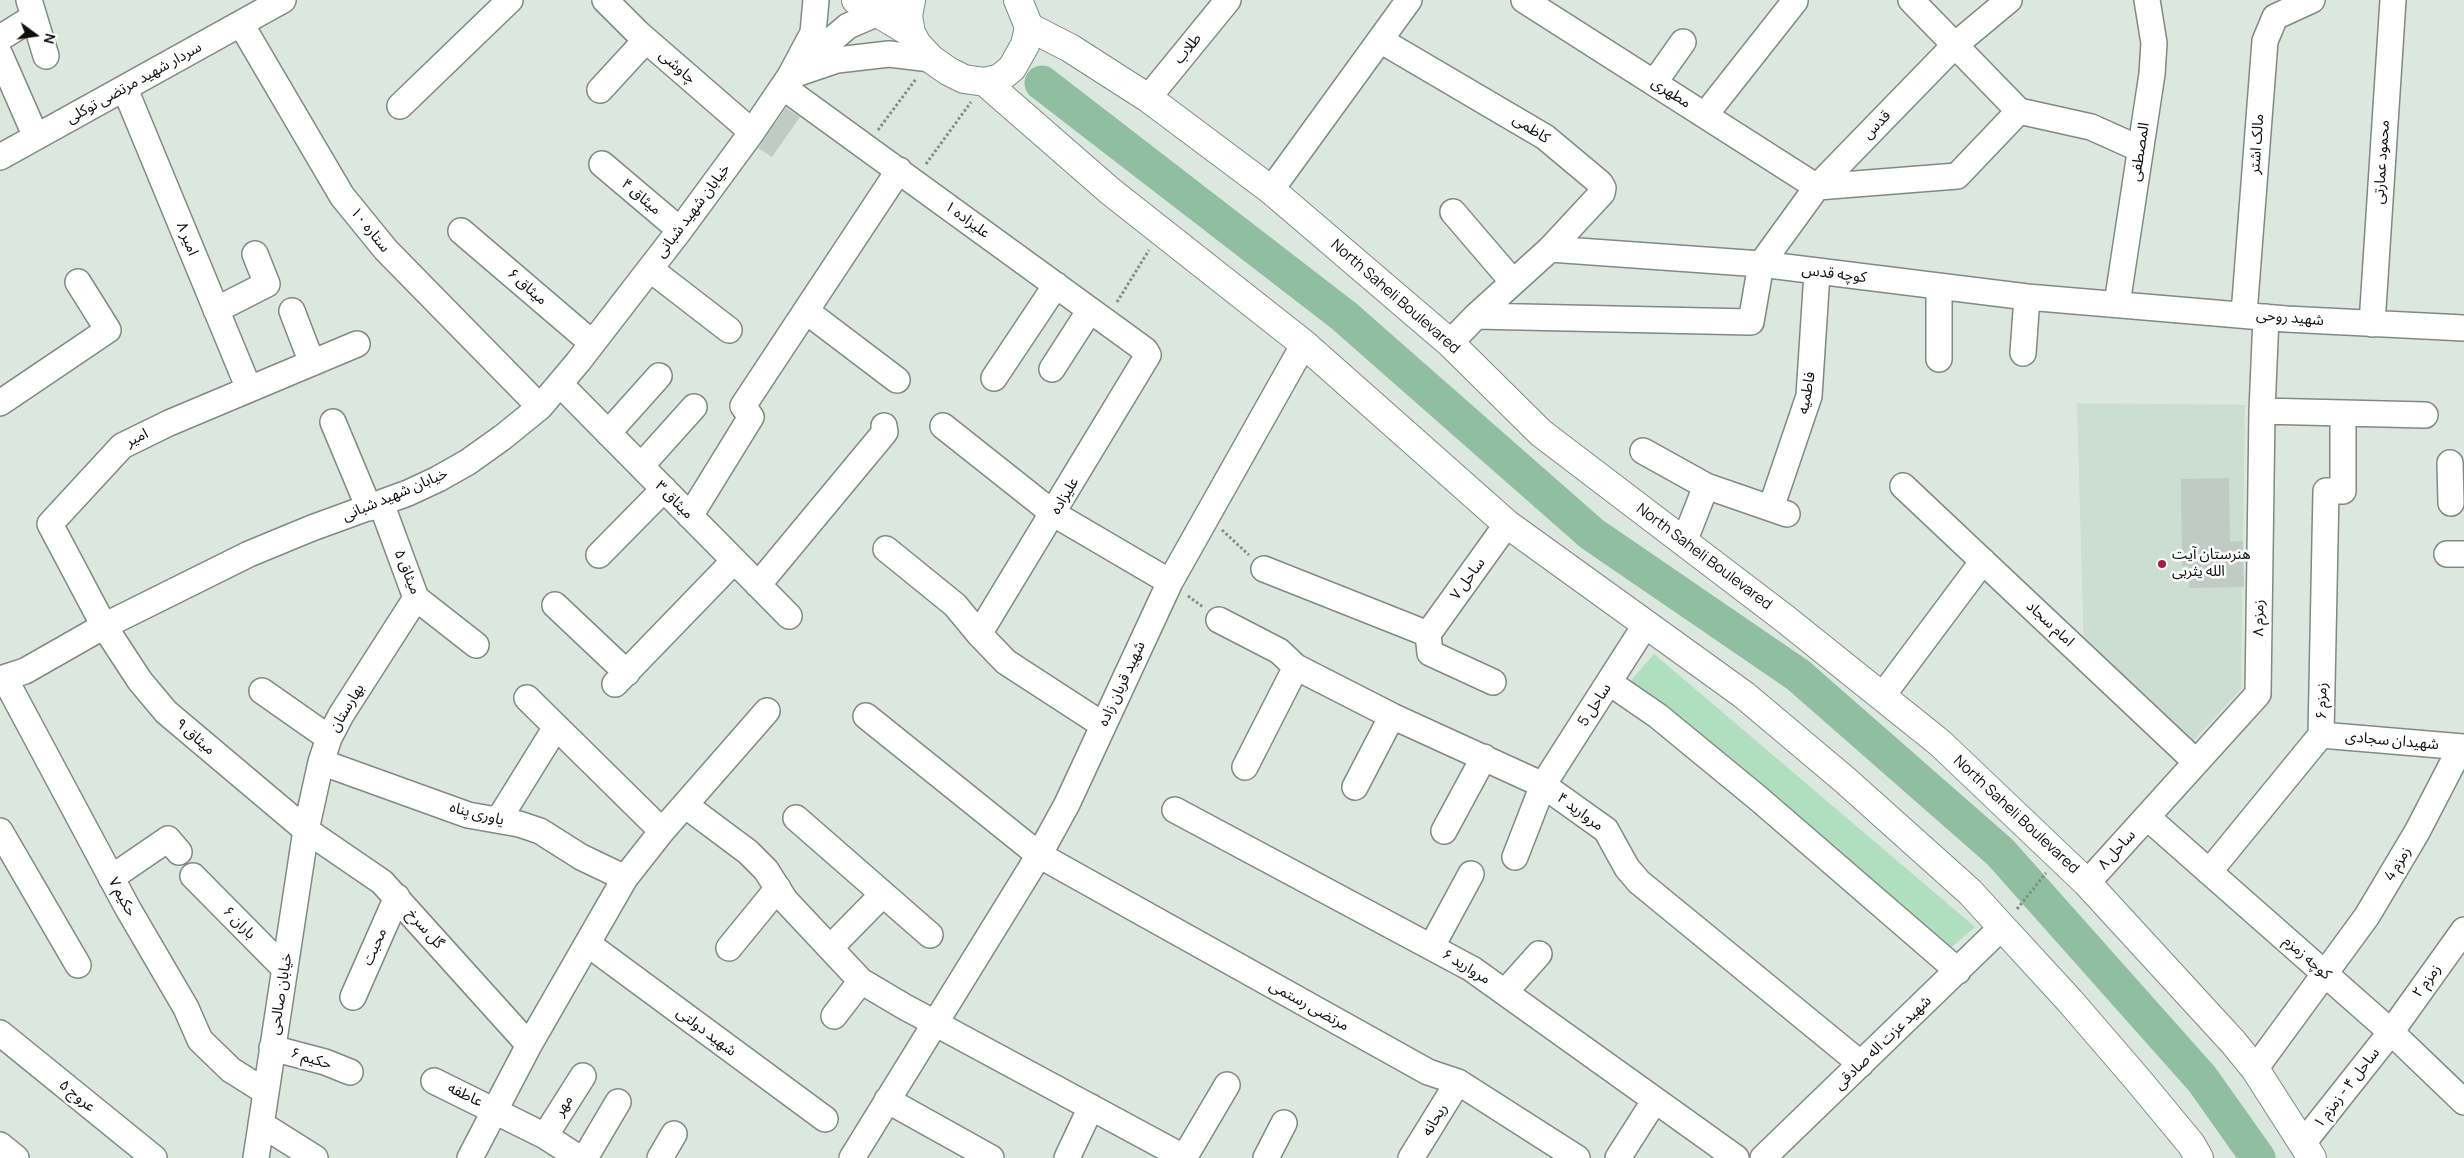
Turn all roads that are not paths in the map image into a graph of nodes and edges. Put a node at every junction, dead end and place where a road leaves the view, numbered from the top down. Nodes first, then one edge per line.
1 (510, 0) edge
2 (605, 0) edge
3 (816, 0) edge
4 (909, 0) edge
5 (1228, 0) edge
6 (1409, 0) edge
7 (1524, 0) edge
8 (1911, 0) edge
9 (2010, 0) edge
10 (2147, 0) edge
11 (2312, 0) edge
12 (2392, 0) edge
13 (1795, 1) dead end
14 (271, 3) edge
15 (866, 7) edge
16 (32, 8) edge
17 (1026, 11) edge
18 (241, 24) junction
19 (911, 33) junction
20 (0, 38) edge
21 (646, 40) junction
22 (1380, 40) junction
23 (1683, 42) dead end
24 (1955, 45) junction
25 (0, 55) edge
26 (46, 56) dead end
27 (931, 59) junction
28 (786, 82) junction
29 (985, 82) junction
30 (1654, 82) junction
31 (125, 89) junction
32 (600, 90) dead end
33 (1148, 98) junction
34 (400, 106) dead end
35 (2019, 111) junction
36 (1705, 115) junction
37 (752, 132) junction
38 (36, 137) junction
39 (2140, 149) junction
40 (0, 157) edge
41 (602, 164) dead end
42 (906, 175) junction
43 (1817, 187) junction
44 (1271, 190) junction
45 (1453, 212) dead end
46 (680, 230) junction
47 (461, 231) dead end
48 (1550, 249) junction
49 (255, 254) dead end
50 (1761, 264) junction
51 (650, 269) junction
52 (1817, 273) junction
53 (78, 282) dead end
54 (1513, 282) junction
55 (1056, 285) junction
56 (1939, 286) junction
57 (2027, 297) junction
58 (2117, 304) junction
59 (216, 310) junction
60 (292, 311) dead end
61 (806, 311) junction
62 (1098, 316) junction
63 (1476, 316) junction
64 (2255, 316) junction
65 (2372, 324) junction
66 (2464, 328) edge
67 (729, 330) dead end
68 (1450, 343) junction
69 (357, 344) dead end
70 (592, 344) junction
71 (1304, 344) junction
72 (2023, 353) dead end
73 (1148, 355) joint
74 (1938, 359) dead end
75 (312, 363) junction
76 (1052, 369) dead end
77 (659, 376) dead end
78 (994, 378) dead end
79 (897, 380) dead end
80 (560, 384) junction
81 (249, 389) junction
82 (0, 403) edge
83 (540, 406) junction
84 (694, 407) dead end
85 (2262, 411) junction
86 (2424, 415) dead end
87 (333, 422) dead end
88 (884, 426) dead end
89 (943, 426) dead end
90 (2343, 428) dead end
91 (608, 433) junction
92 (1643, 451) dead end
93 (641, 466) junction
94 (1706, 486) junction
95 (1903, 486) dead end
96 (664, 490) junction
97 (375, 506) junction
98 (1054, 514) junction
99 (690, 516) junction
100 (1507, 524) junction
101 (1684, 542) junction
102 (886, 549) dead end
103 (599, 555) dead end
104 (734, 561) junction
105 (1983, 561) junction
106 (1264, 569) road end
107 (1170, 582) junction
108 (758, 585) junction
109 (416, 598) junction
110 (555, 605) dead end
111 (789, 616) dead end
112 (1219, 620) road end
113 (1646, 624) junction
114 (104, 626) junction
115 (979, 634) junction
116 (1428, 634) junction
117 (476, 645) dead end
118 (1296, 667) junction
119 (2, 679) edge
120 (1494, 682) dead end
121 (1610, 683) junction
122 (262, 691) dead end
123 (1883, 696) junction
124 (526, 698) dead end
125 (767, 711) dead end
126 (866, 716) dead end
127 (1392, 716) junction
128 (1103, 725) junction
129 (556, 727) junction
130 (2321, 735) junction
131 (329, 738) junction
132 (2463, 747) edge
133 (1484, 757) junction
134 (321, 762) junction
135 (2196, 762) junction
136 (1245, 767) dead end
137 (1542, 785) junction
138 (1356, 786) dead end
139 (684, 805) junction
140 (1175, 810) dead end
141 (2147, 817) junction
142 (796, 818) dead end
143 (498, 819) junction
144 (306, 830) junction
145 (1444, 830) dead end
146 (0, 831) edge
147 (662, 831) junction
148 (174, 845) dead end
149 (1039, 855) junction
150 (1515, 857) dead end
151 (2209, 872) junction
152 (1471, 874) dead end
153 (193, 876) dead end
154 (111, 878) junction
155 (626, 878) junction
156 (2088, 883) junction
157 (778, 888) junction
158 (883, 894) junction
159 (396, 897) junction
160 (2002, 927) junction
161 (2464, 930) edge
162 (930, 935) dead end
163 (588, 944) junction
164 (1432, 946) junction
165 (729, 948) dead end
166 (830, 948) junction
167 (1539, 954) dead end
168 (78, 965) dead end
169 (285, 969) junction
170 (1958, 971) junction
171 (2324, 974) junction
172 (861, 981) junction
173 (1506, 991) junction
174 (353, 997) dead end
175 (834, 1016) dead end
176 (934, 1022) junction
177 (2391, 1032) junction
178 (0, 1033) edge
179 (529, 1045) junction
180 (272, 1048) junction
181 (1861, 1064) junction
182 (2255, 1069) junction
183 (350, 1072) dead end
184 (583, 1076) dead end
185 (434, 1081) dead end
186 (1458, 1082) junction
187 (1227, 1085) dead end
188 (266, 1092) junction
189 (887, 1100) junction
190 (1656, 1100) junction
191 (618, 1102) dead end
192 (2464, 1102) edge
193 (1091, 1107) junction
194 (496, 1110) junction
195 (824, 1119) dead end
196 (1284, 1123) dead end
197 (261, 1124) junction
198 (674, 1134) dead end
199 (546, 1136) junction
200 (2308, 1151) edge
201 (154, 1158) edge
202 (256, 1158) edge
203 (315, 1158) edge
204 (470, 1158) edge
205 (579, 1158) edge
206 (585, 1158) edge
207 (660, 1158) edge
208 (852, 1158) edge
209 (991, 1158) edge
210 (1067, 1158) edge
211 (1184, 1158) edge
212 (1266, 1158) edge
213 (1412, 1158) edge
214 (1577, 1158) edge
215 (1618, 1158) edge
216 (1736, 1158) edge
217 (1763, 1158) edge
218 (2199, 1158) edge

1 - 34 street
2 - 21 street, چاوشی
3 - 28 street, خیابان شهید شبانی
4 - 15 street, خیابان شهید شبانی
4 - 19 main road
5 - 33 street, طلاب
6 - 22 street
7 - 30 street, مطهری
8 - 24 street
9 - 24 street, قدس
10 - 39 street, المصطفی
11 - 64 street, مالک اشتر
12 - 65 street, محمود عمارتی
13 - 36 street
14 - 18 street, سردار شهید مرتضی توکلی
15 - 19 main road
15 - 28 street, خیابان شهید شبانی
16 - 20 street
16 - 26 street
17 - 29 main road
17 - 33 main road, North Saheli Boulevared
18 - 31 street, سردار شهید مرتضی توکلی
18 - 83 street, ستاره ۱۰
19 - 27 main road
21 - 32 street
21 - 37 street, چاوشی
22 - 44 street
22 - 48 street, کاظمی
23 - 30 street
24 - 35 street
24 - 43 street, قدس
25 - 38 street
27 - 28 street
27 - 29 main road
28 - 37 street, خیابان شهید شبانی
28 - 42 street, علیزاده ۱
29 - 71 main road
30 - 36 street, مطهری
31 - 38 street, سردار شهید مرتضی توکلی
31 - 59 street, امیر ۸
33 - 44 main road, North Saheli Boulevared
35 - 39 street
35 - 43 street
36 - 43 street, مطهری
37 - 46 street, خیابان شهید شبانی
38 - 40 street, سردار شهید مرتضی توکلی
39 - 58 street, المصطفی
41 - 46 street, میثاق ۴
42 - 55 street, علیزاده ۱
42 - 61 street
43 - 50 street, قدس
44 - 68 main road, North Saheli Boulevared
45 - 54 street
46 - 51 street, خیابان شهید شبانی
47 - 70 street, میثاق ۶
48 - 50 street, کوچه قدس
48 - 54 street
49 - 59 street
50 - 52 street, کوچه قدس
50 - 63 street
51 - 67 street
51 - 70 street, خیابان شهید شبانی
52 - 56 street, کوچه قدس
52 - 94 street, فاطمیه
53 - 82 street
54 - 63 street
55 - 62 street, علیزاده ۱
55 - 78 street
56 - 57 street, کوچه قدس
56 - 74 street
57 - 58 street, کوچه قدس
57 - 72 street
58 - 64 street, شهید روحی
59 - 81 street, امیر ۸
60 - 75 street
61 - 79 street
61 - 99 street
62 - 73 street, علیزاده ۱
62 - 76 street
63 - 68 street
64 - 65 street, شهید روحی
64 - 85 street, زمزم ۸
65 - 66 street, شهید روحی
68 - 101 main road, North Saheli Boulevared
69 - 75 street, امیر
70 - 80 street, خیابان شهید شبانی
71 - 100 main road
71 - 107 street, شهید قربان زاده
73 - 98 street, علیزاده
75 - 81 street, امیر
77 - 91 street
80 - 83 street, خیابان شهید شبانی
80 - 91 street, میثاق ۳
81 - 114 street, امیر
83 - 97 street, خیابان شهید شبانی
84 - 93 street
85 - 86 street
85 - 135 street, زمزم ۸
87 - 97 street, میثاق ۵
88 - 108 street
89 - 98 street
90 - 130 street, زمزم ۶
91 - 93 street, میثاق ۳
92 - 94 street
93 - 96 street, میثاق ۳
94 - 101 street
95 - 105 street, امام سجاد
96 - 99 street, میثاق ۳
96 - 103 street
97 - 109 street, میثاق ۵
97 - 114 street, خیابان شهید شبانی
98 - 107 street
98 - 115 street, علیزاده
99 - 104 street, میثاق ۳
100 - 113 main road
100 - 116 street, ساحل ۷
101 - 123 main road, North Saheli Boulevared
102 - 115 street
104 - 108 street, میثاق ۳
104 - 110 street
105 - 123 street
105 - 135 street, امام سجاد
106 - 116 street
107 - 128 street, شهید قربان زاده
108 - 111 street, میثاق ۳
109 - 117 street, میثاق ۵
109 - 131 street, بهارستان
112 - 118 street, مروارید ۴
113 - 121 street, ساحل 5
113 - 160 main road
114 - 119 street, خیابان شهید شبانی
114 - 144 street, میثاق ۹
115 - 128 street
116 - 120 street
118 - 127 street, مروارید ۴
118 - 136 street
119 - 154 street, حکیم ۷
121 - 137 street, ساحل 5
121 - 170 street
122 - 131 street
123 - 156 main road, North Saheli Boulevared
124 - 129 street
125 - 139 street
126 - 149 street, مرتضی رستمی
127 - 133 street, مروارید ۴
127 - 138 street
128 - 149 street, شهید قربان زاده
129 - 143 street
129 - 147 street
130 - 132 street, شهیدان سجادی
130 - 151 street, زمزم ۶
131 - 134 street, بهارستان
132 - 171 street, زمزم 4
133 - 137 street, مروارید ۴
133 - 145 street
134 - 143 street, یاوری پناه
134 - 144 street, بهارستان
135 - 141 street, زمزم ۸
137 - 150 street, ساحل 5
137 - 181 street, مروارید ۴
139 - 147 street
139 - 157 street
140 - 164 street, مروارید ۶
141 - 151 street, کوچه زمزم
141 - 156 street, ساحل ۸
142 - 158 street
143 - 155 street, یاوری پناه
144 - 159 street, گل سرخ
144 - 169 street, خیابان صالحی
146 - 168 street
147 - 155 street
148 - 154 street
149 - 176 street, شهید قربان زاده
149 - 186 street, مرتضی رستمی
151 - 171 street, کوچه زمزم
152 - 164 street
153 - 169 street, باران ۶
154 - 188 street, حکیم ۷
155 - 163 street
156 - 182 main road, North Saheli Boulevared
157 - 165 street
157 - 166 street
158 - 162 street
158 - 166 street
159 - 174 street, محبت
159 - 179 street, گل سرخ
160 - 170 street, شهید عزت اله صادقی
160 - 218 main road
161 - 177 street, زمزم ۲
163 - 179 street
163 - 195 street, شهید دولتی
164 - 173 street, مروارید ۶
166 - 172 street
167 - 173 street
169 - 180 street, خیابان صالحی
170 - 181 street, شهید عزت اله صادقی
171 - 177 street, کوچه زمزم
171 - 182 street, زمزم 4
172 - 175 street
172 - 176 street
173 - 190 street, مروارید ۶
176 - 189 street, شهید قربان زاده
176 - 193 street
177 - 192 street, کوچه زمزم
177 - 200 street, ساحل ۴ - زمزم ۱
178 - 201 street, عروج ۵
179 - 194 street
180 - 183 street, حکیم ۶
180 - 188 street, خیابان صالحی
181 - 217 street, شهید عزت اله صادقی
182 - 200 main road, North Saheli Boulevared
184 - 199 street, مهر
185 - 194 street, عاطفه
186 - 213 street, ریحانه
186 - 214 street, مرتضی رستمی
187 - 211 street
188 - 197 street, خیابان صالحی
189 - 208 street, شهید قربان زاده
189 - 209 street
190 - 215 street
190 - 216 street, مروارید ۶
191 - 206 street
193 - 210 street
193 - 211 street
194 - 199 street
194 - 204 street
196 - 212 street
197 - 202 street, خیابان صالحی
197 - 203 street
198 - 207 street
199 - 205 street

